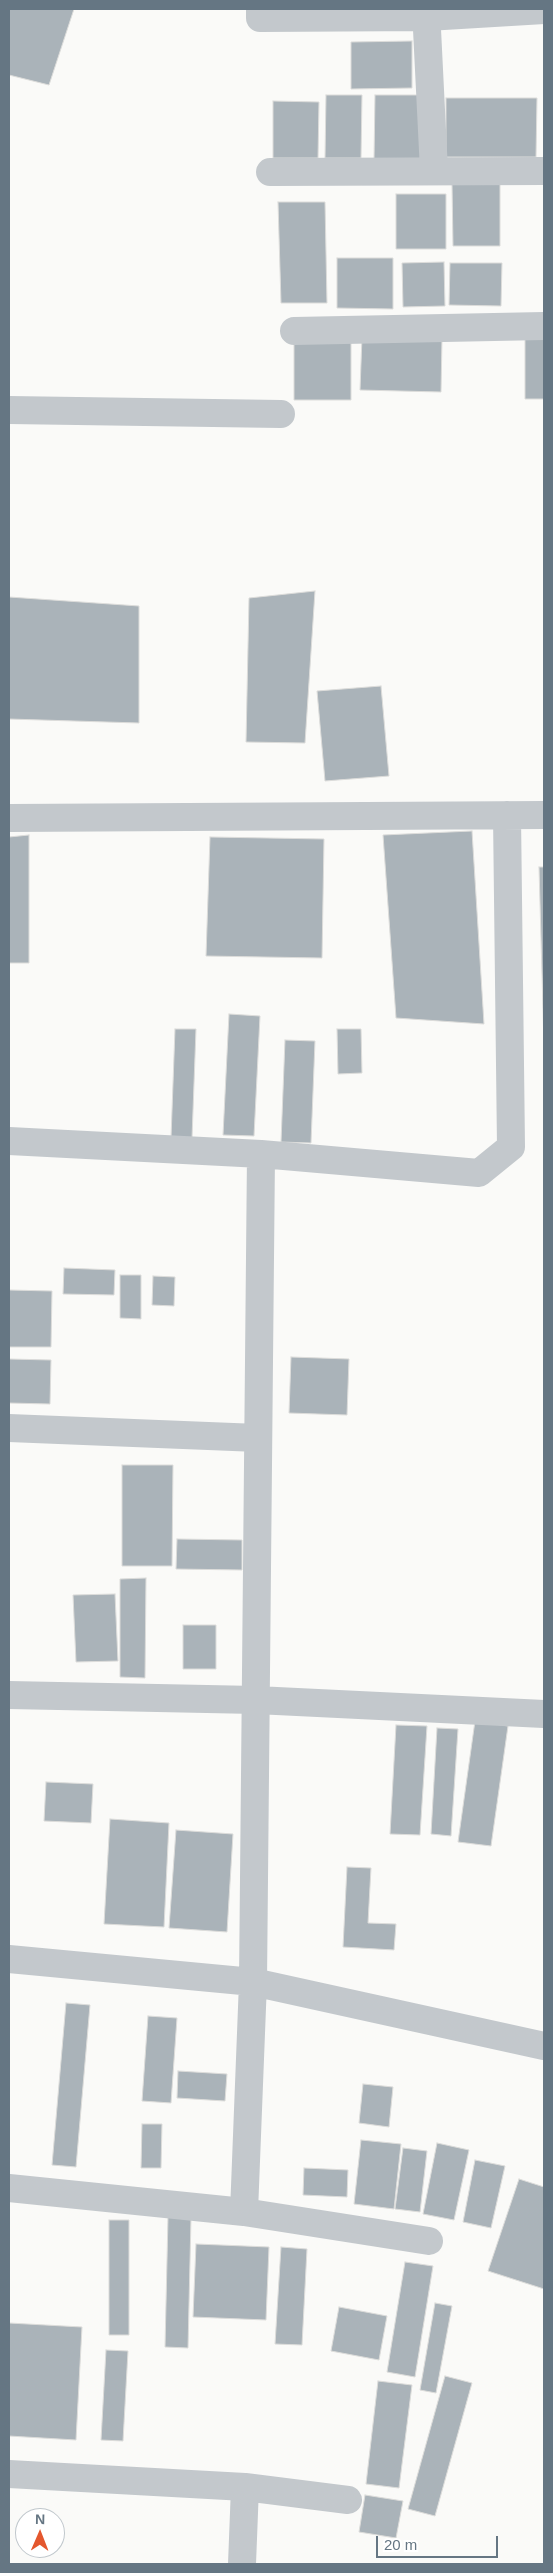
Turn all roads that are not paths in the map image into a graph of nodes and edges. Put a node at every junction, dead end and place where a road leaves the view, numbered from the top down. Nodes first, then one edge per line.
1 (260, 9) edge
2 (544, 10) edge
3 (427, 13) edge
4 (544, 170) edge
5 (434, 171) junction
6 (270, 172) dead end
7 (544, 326) edge
8 (294, 331) dead end
9 (9, 410) edge
10 (281, 414) dead end
11 (507, 815) junction
12 (544, 815) edge
13 (9, 818) edge
14 (9, 1140) edge
15 (260, 1154) junction
16 (9, 1428) edge
17 (258, 1438) junction
18 (9, 1696) edge
19 (256, 1700) junction
20 (544, 1714) edge
21 (9, 1959) edge
22 (253, 1982) junction
23 (544, 2046) edge
24 (9, 2188) edge
25 (244, 2212) junction
26 (429, 2241) dead end
27 (9, 2474) edge
28 (245, 2487) junction
29 (348, 2500) dead end
30 (242, 2564) edge

1 - 3 street
2 - 3 street
3 - 5 street
4 - 5 street
5 - 6 street
7 - 8 street
9 - 10 street
11 - 12 street
11 - 13 street
11 - 15 street
14 - 15 street
15 - 17 street
16 - 17 street
17 - 19 street
18 - 19 street
19 - 20 street
19 - 22 street
21 - 22 street
22 - 23 street
22 - 25 street
24 - 25 street
25 - 26 street
27 - 28 street
28 - 29 street
28 - 30 street

